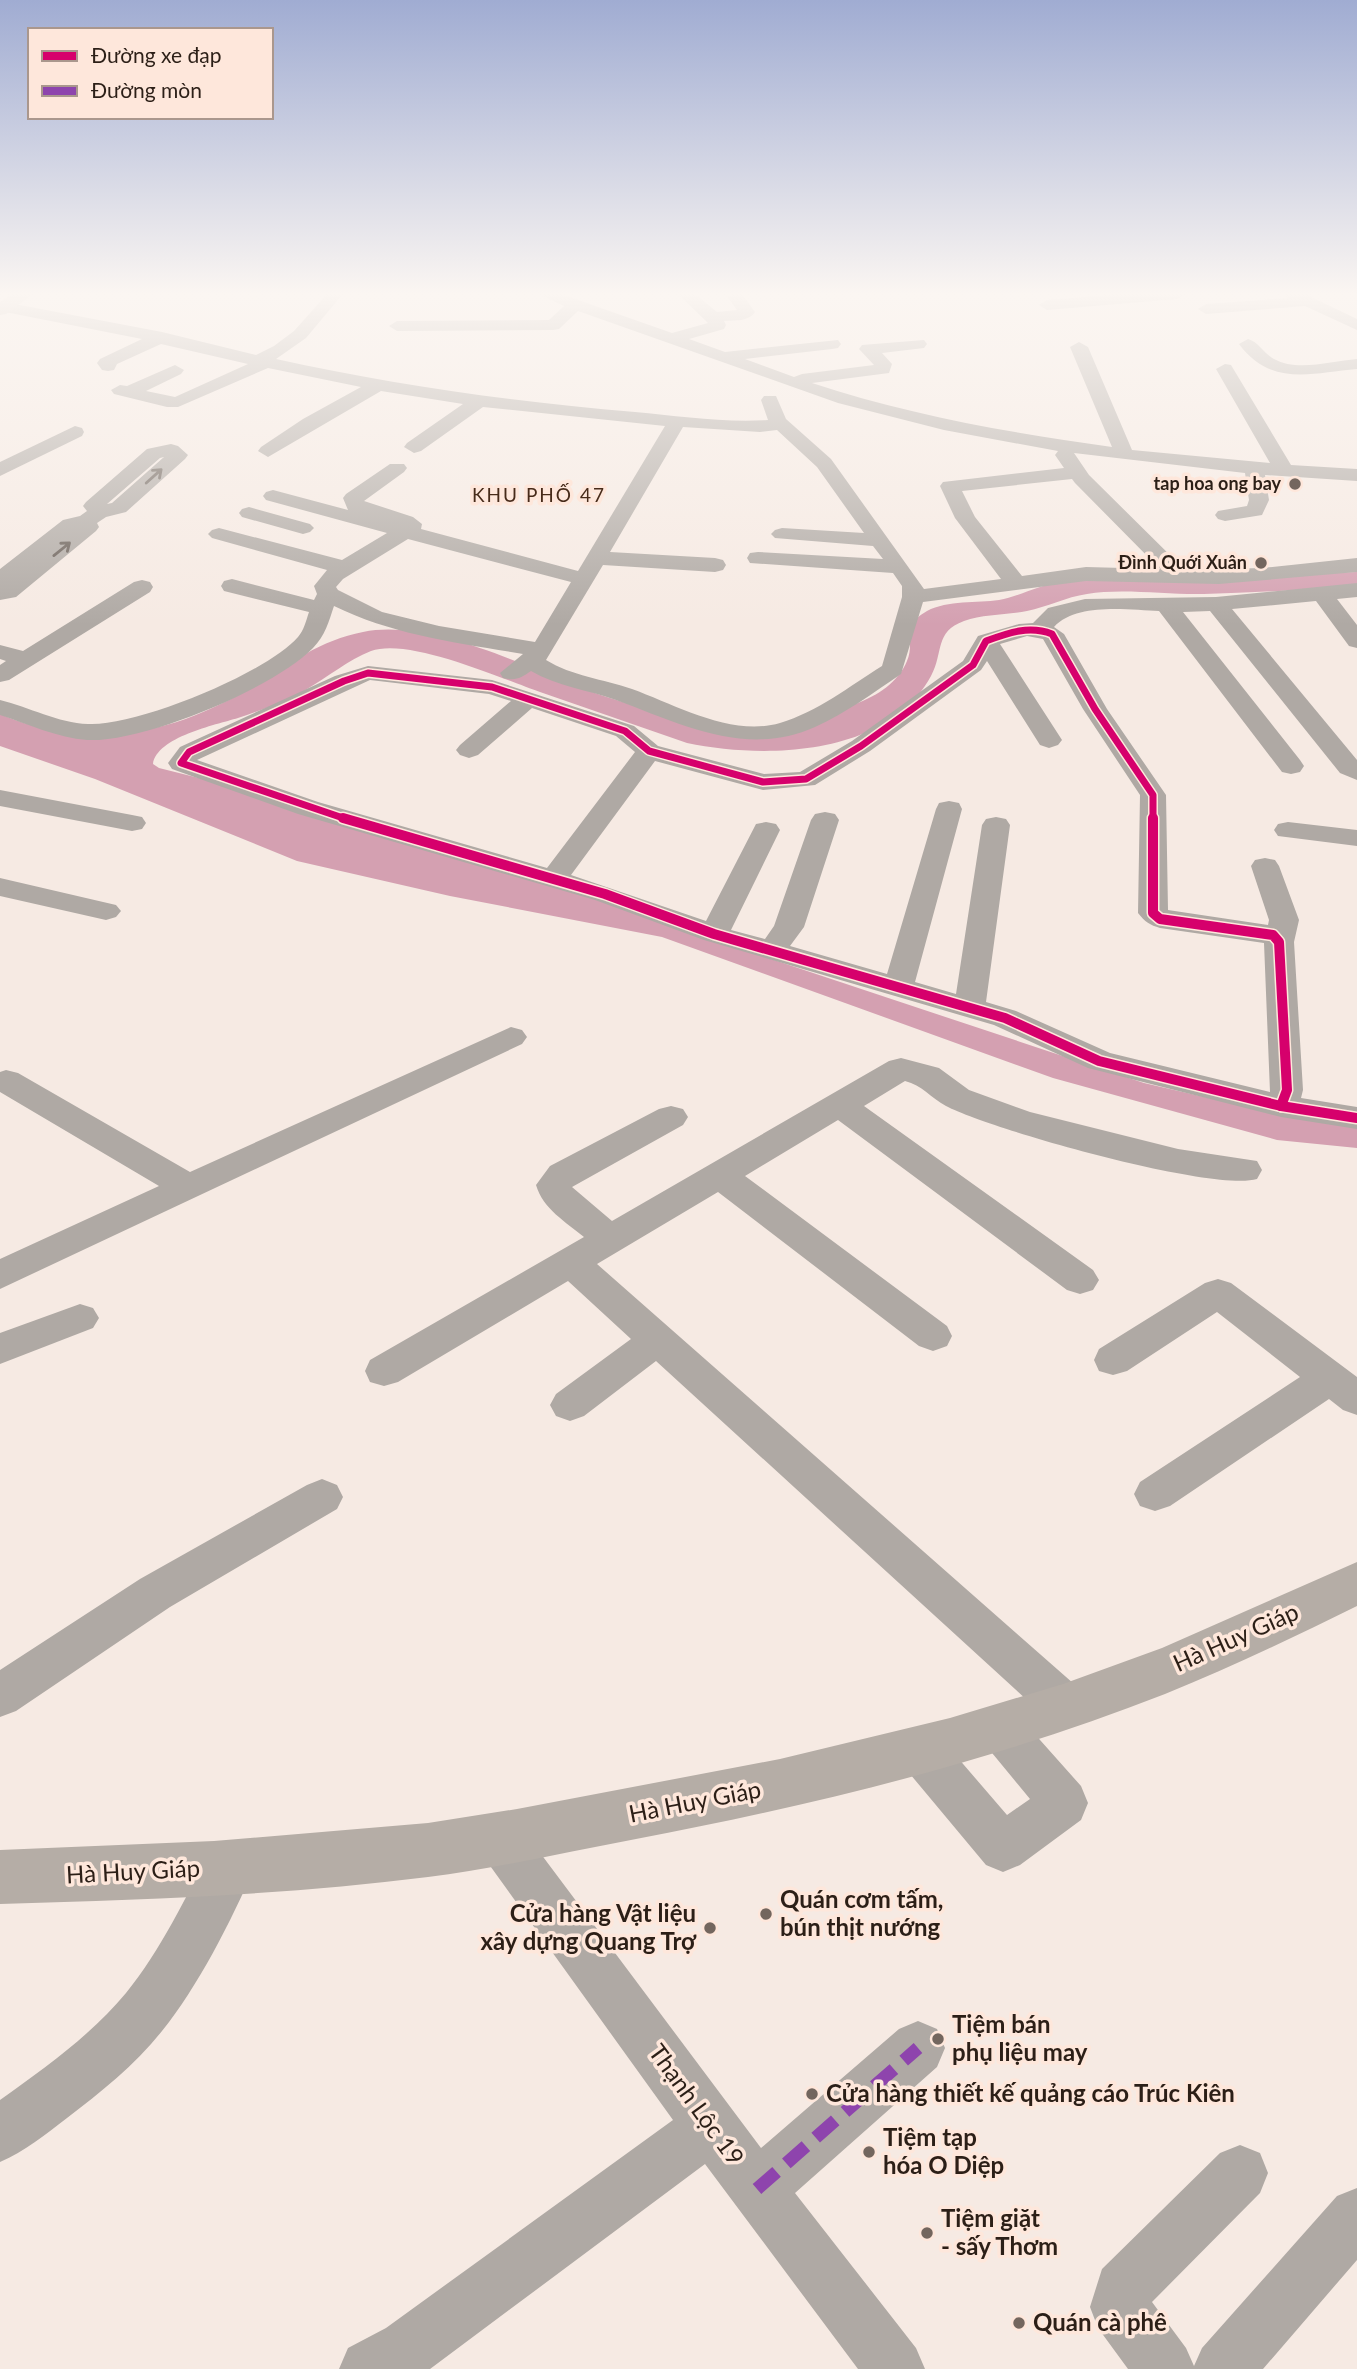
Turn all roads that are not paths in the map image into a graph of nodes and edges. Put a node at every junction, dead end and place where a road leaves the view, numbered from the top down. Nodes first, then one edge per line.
1 (343, 405) edge
2 (475, 405) edge
3 (522, 405) edge
4 (771, 405) edge
5 (868, 405) edge
6 (1103, 405) edge
7 (1246, 405) edge
8 (778, 421) junction
9 (677, 422) junction
10 (75, 432) dead end
11 (169, 441) dead end
12 (1056, 444) junction
13 (414, 447) dead end
14 (268, 451) dead end
15 (1124, 454) junction
16 (397, 468) dead end
17 (1254, 469) junction
18 (0, 470) edge
19 (1078, 472) junction
20 (1285, 472) junction
21 (1357, 475) edge
22 (273, 496) dead end
23 (249, 513) dead end
24 (1225, 515) dead end
25 (93, 517) junction
26 (404, 533) junction
27 (219, 534) dead end
28 (782, 534) dead end
29 (326, 535) dead end
30 (880, 540) junction
31 (352, 542) dead end
32 (377, 549) junction
33 (596, 558) junction
34 (758, 558) dead end
35 (715, 565) dead end
36 (1357, 565) edge
37 (899, 567) junction
38 (345, 568) junction
39 (1177, 574) junction
40 (583, 579) junction
41 (0, 580) edge
42 (1016, 583) junction
43 (232, 586) dead end
44 (142, 587) dead end
45 (1357, 590) edge
46 (1321, 592) junction
47 (0, 593) edge
48 (913, 597) junction
49 (324, 601) junction
50 (1175, 604) junction
51 (1216, 604) junction
52 (1041, 628) junction
53 (986, 641) junction
54 (1357, 641) edge
55 (0, 652) edge
56 (536, 655) junction
57 (26, 659) junction
58 (0, 675) edge
59 (494, 686) junction
60 (528, 699) junction
61 (0, 707) edge
62 (1049, 740) dead end
63 (469, 750) dead end
64 (649, 751) junction
65 (1292, 766) dead end
66 (1357, 772) edge
67 (0, 798) edge
68 (949, 809) dead end
69 (825, 820) dead end
70 (132, 823) dead end
71 (996, 825) dead end
72 (766, 830) dead end
73 (1288, 830) dead end
74 (1357, 838) edge
75 (1265, 866) dead end
76 (553, 879) junction
77 (0, 887) edge
78 (106, 911) dead end
79 (714, 934) junction
80 (1279, 942) junction
81 (772, 951) junction
82 (899, 986) junction
83 (970, 1007) junction
84 (511, 1037) dead end
85 (6, 1081) dead end
86 (839, 1105) junction
87 (1281, 1106) junction
88 (671, 1117) dead end
89 (1357, 1118) edge
90 (1245, 1170) dead end
91 (720, 1175) junction
92 (186, 1186) junction
93 (610, 1239) junction
94 (571, 1262) junction
95 (0, 1275) edge
96 (1080, 1280) dead end
97 (80, 1318) dead end
98 (933, 1336) dead end
99 (657, 1340) junction
100 (0, 1349) edge
101 (1113, 1360) dead end
102 (384, 1371) dead end
103 (1344, 1388) edge
104 (570, 1405) dead end
105 (1156, 1494) dead end
106 (322, 1497) dead end
107 (1357, 1583) edge
108 (0, 1696) edge
109 (1066, 1706) junction
110 (999, 1727) junction
111 (922, 1752) junction
112 (500, 1839) junction
113 (229, 1868) junction
114 (0, 1877) edge
115 (918, 2048) dead end
116 (712, 2124) junction
117 (0, 2134) edge
118 (1240, 2173) dead end
119 (757, 2189) junction
120 (1357, 2216) edge
121 (882, 2364) edge
122 (369, 2369) edge
123 (1165, 2369) edge
124 (1223, 2369) edge

1 - 14 street
2 - 13 street
3 - 9 street
4 - 8 street
5 - 12 street
6 - 15 street
7 - 20 street
8 - 9 street
8 - 30 street
9 - 33 street
10 - 18 street
11 - 25 street
12 - 15 street
12 - 19 street
15 - 17 street
16 - 26 street
17 - 20 street
17 - 24 street
19 - 39 street
19 - 42 street
20 - 21 street
22 - 26 street
23 - 29 street
25 - 41 street
47 -> 25 street
26 - 32 street
26 - 40 street
27 - 38 street
28 - 30 street
30 - 37 street
31 - 32 street
32 - 38 street
33 - 35 street
33 - 40 street
34 - 37 street
36 - 39 street
37 - 48 street
38 - 49 street
39 - 42 street
40 - 56 street
42 - 48 street
43 - 49 street
44 - 57 street
45 - 46 street
46 - 51 street
46 - 54 street
48 - 56 street
49 - 56 street
49 - 61 street
50 - 51 street
50 - 52 street
50 - 65 street
51 - 66 street
52 - 53 street
52 - 80 street
53 - 62 street
53 - 64 street
55 - 57 street
56 - 59 street
57 - 58 street
59 - 60 street
59 - 76 street
60 - 63 street
60 - 64 street
64 - 76 street
67 - 70 street
68 - 82 street
69 - 81 street
71 - 83 street
72 - 79 street
73 - 74 street
75 - 80 street
76 - 79 street
77 - 78 street
79 - 81 street
80 - 87 street
81 - 82 street
82 - 83 street
83 - 87 street
84 - 92 street
85 - 92 street
86 - 90 street
86 - 91 street
86 - 96 street
87 - 89 street
88 - 93 street
91 - 93 street
91 - 98 street
92 - 95 street
93 - 94 street
94 - 99 street
94 - 102 street
97 - 100 street
99 - 104 street
99 - 109 street
101 - 103 street
103 - 105 street
106 - 108 street
107 - 109 main road, Hà Huy Giáp
109 - 110 main road, Hà Huy Giáp
110 - 111 main road, Hà Huy Giáp
110 - 111 street
111 - 112 main road, Hà Huy Giáp
112 - 113 main road, Hà Huy Giáp
112 - 116 street, Thạnh Lộc 19
113 - 114 main road, Hà Huy Giáp
113 - 117 street
115 - 119 street
116 - 119 street, Thạnh Lộc 19
116 - 122 street
118 - 123 street
119 - 121 street, Thạnh Lộc 19
120 - 124 street

